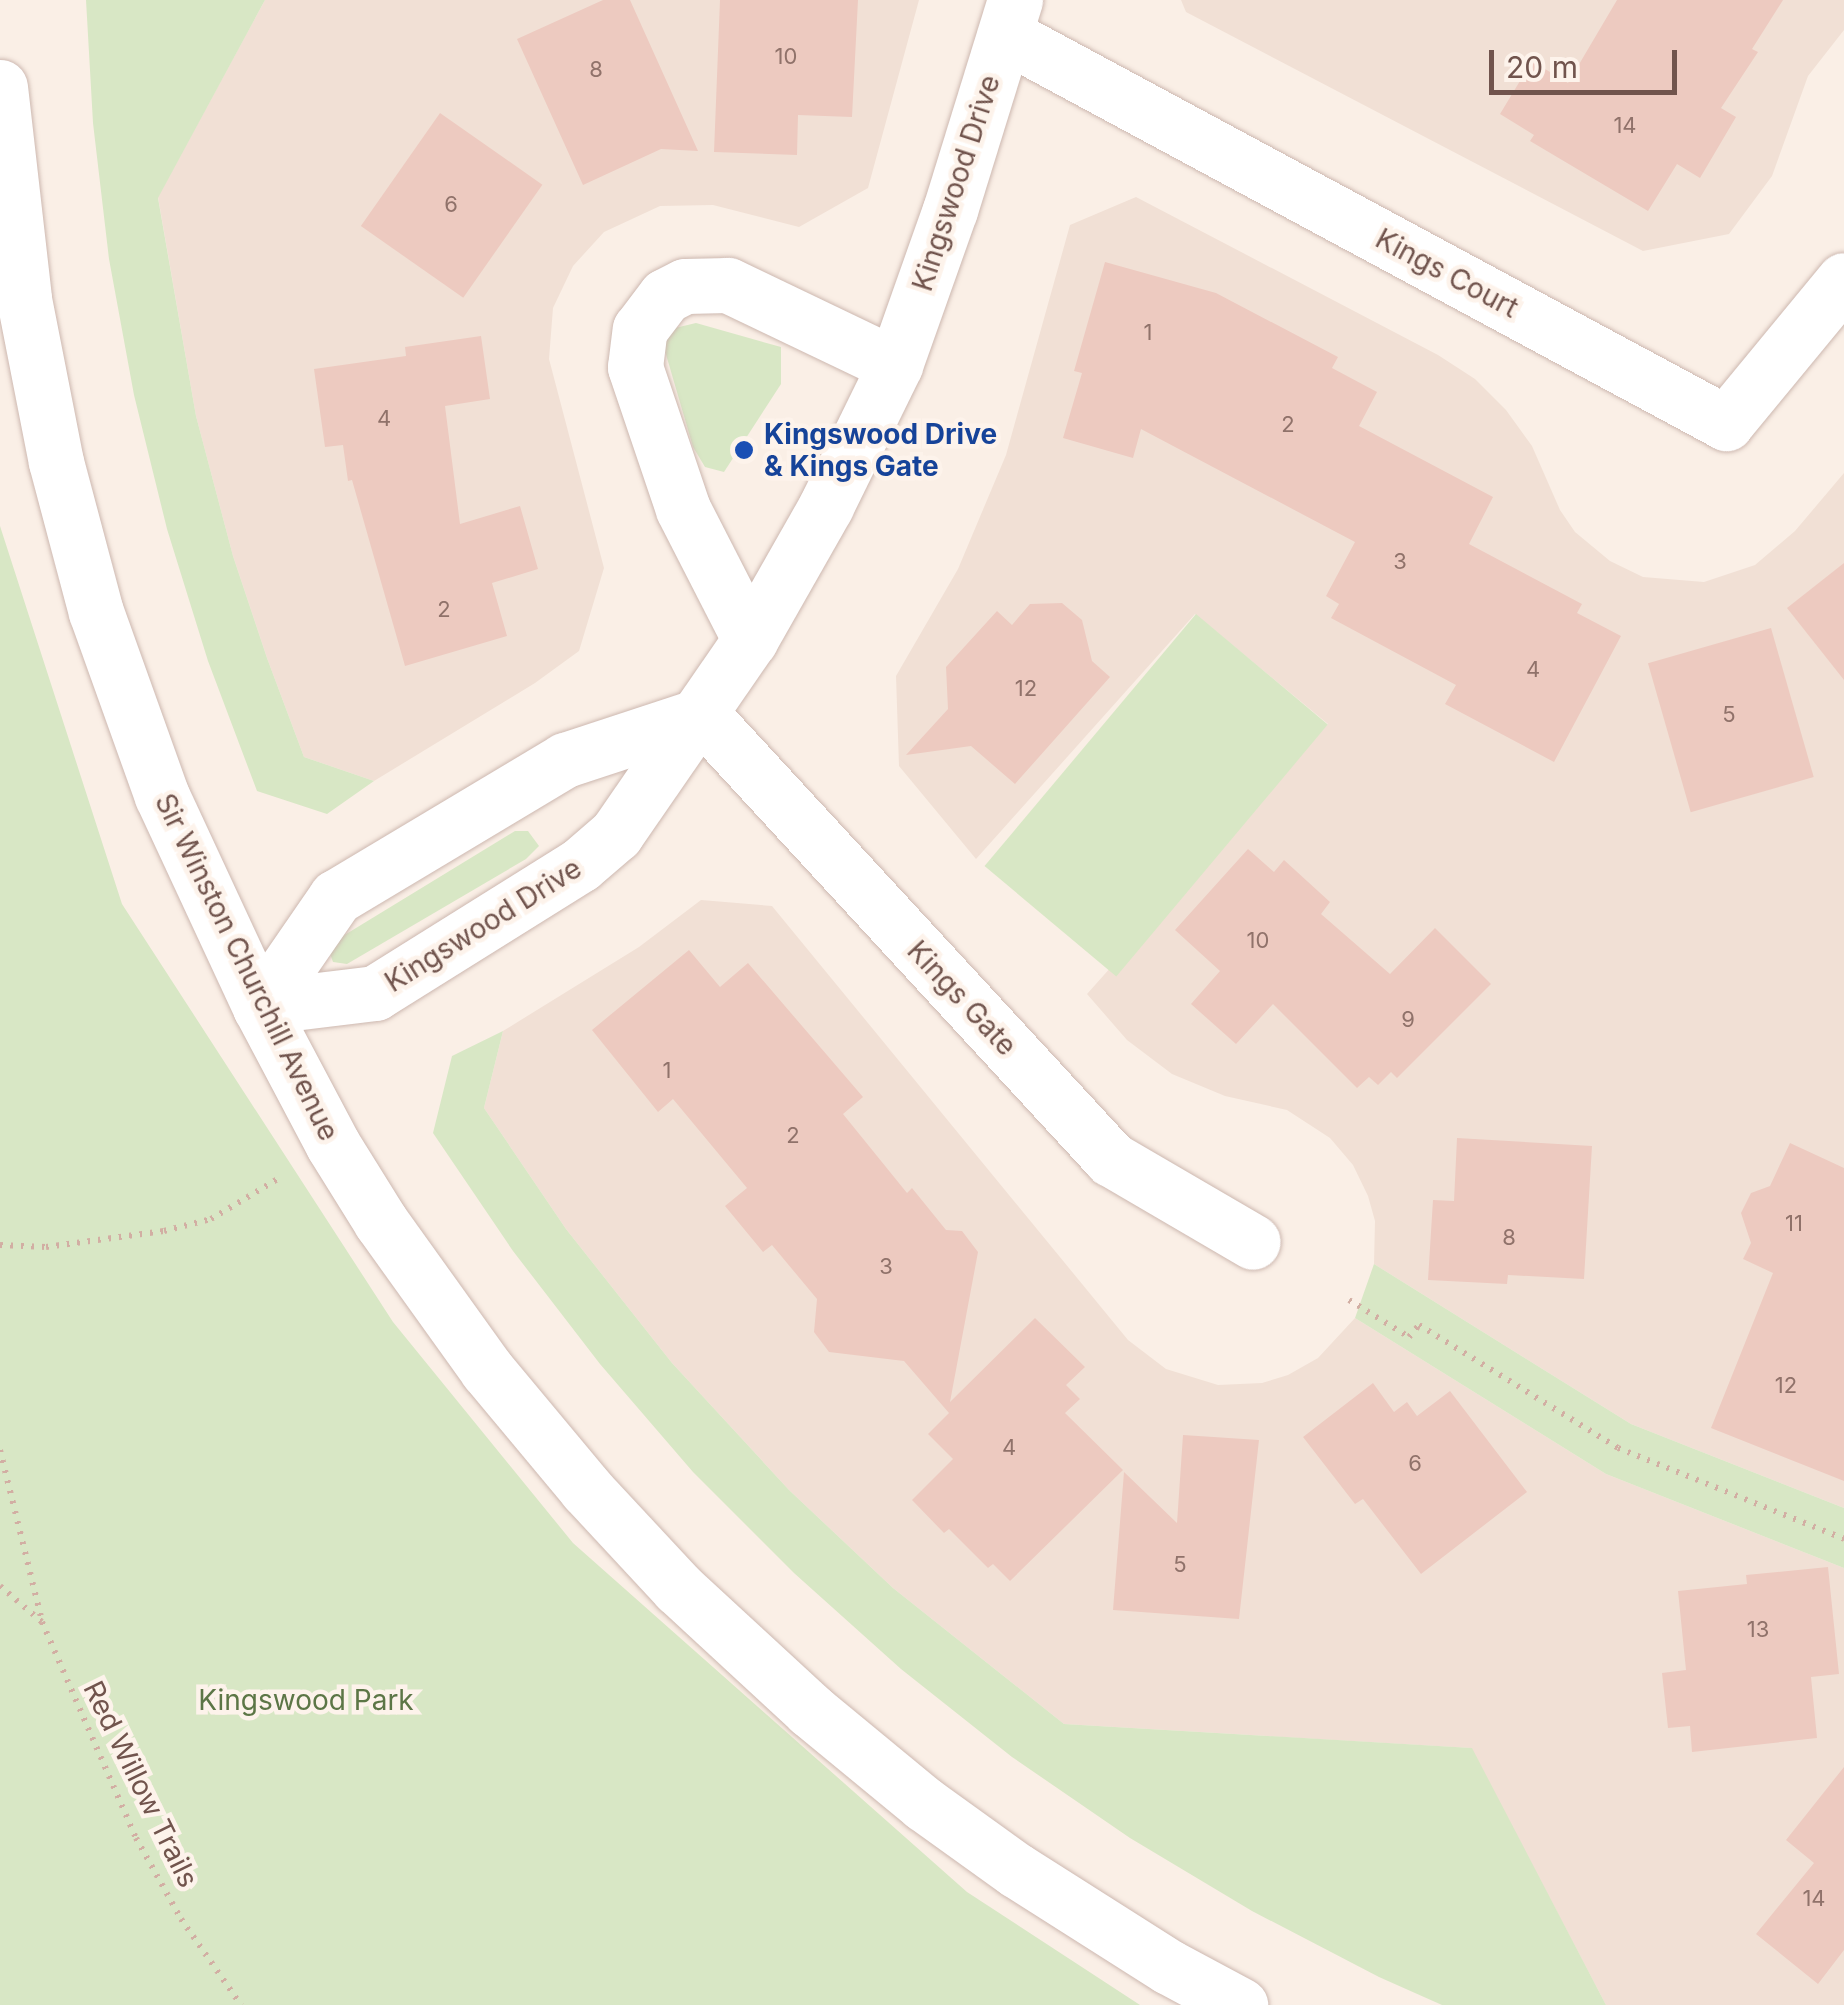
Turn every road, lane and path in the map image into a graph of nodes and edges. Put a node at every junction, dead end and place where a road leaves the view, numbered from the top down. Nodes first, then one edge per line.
1 (1010, 17) edge
2 (0, 86) edge
3 (1844, 280) edge
4 (895, 365) junction
5 (750, 640) junction
6 (702, 716) junction
7 (260, 1007) junction
8 (281, 1176) dead end
9 (1253, 1242) dead end
10 (0, 1245) edge
11 (1349, 1300) dead end
12 (0, 1450) edge
13 (1844, 1539) edge
14 (0, 1586) edge
15 (42, 1622) junction
16 (241, 2005) edge
17 (1240, 2005) edge

1 - 3 street, Kings Court
1 - 4 street, Kingswood Drive
2 - 7 street, Sir Winston Churchill Avenue
4 - 5 street, Kingswood Drive
4 - 5 street
5 - 6 street, Kingswood Drive
6 - 7 street
6 - 7 street, Kingswood Drive
6 - 9 street, Kings Gate
7 - 17 street, Sir Winston Churchill Avenue
8 - 10 path
11 - 13 path
12 - 15 path
14 - 15 path, Red Willow Trails
15 - 16 path, Red Willow Trails

